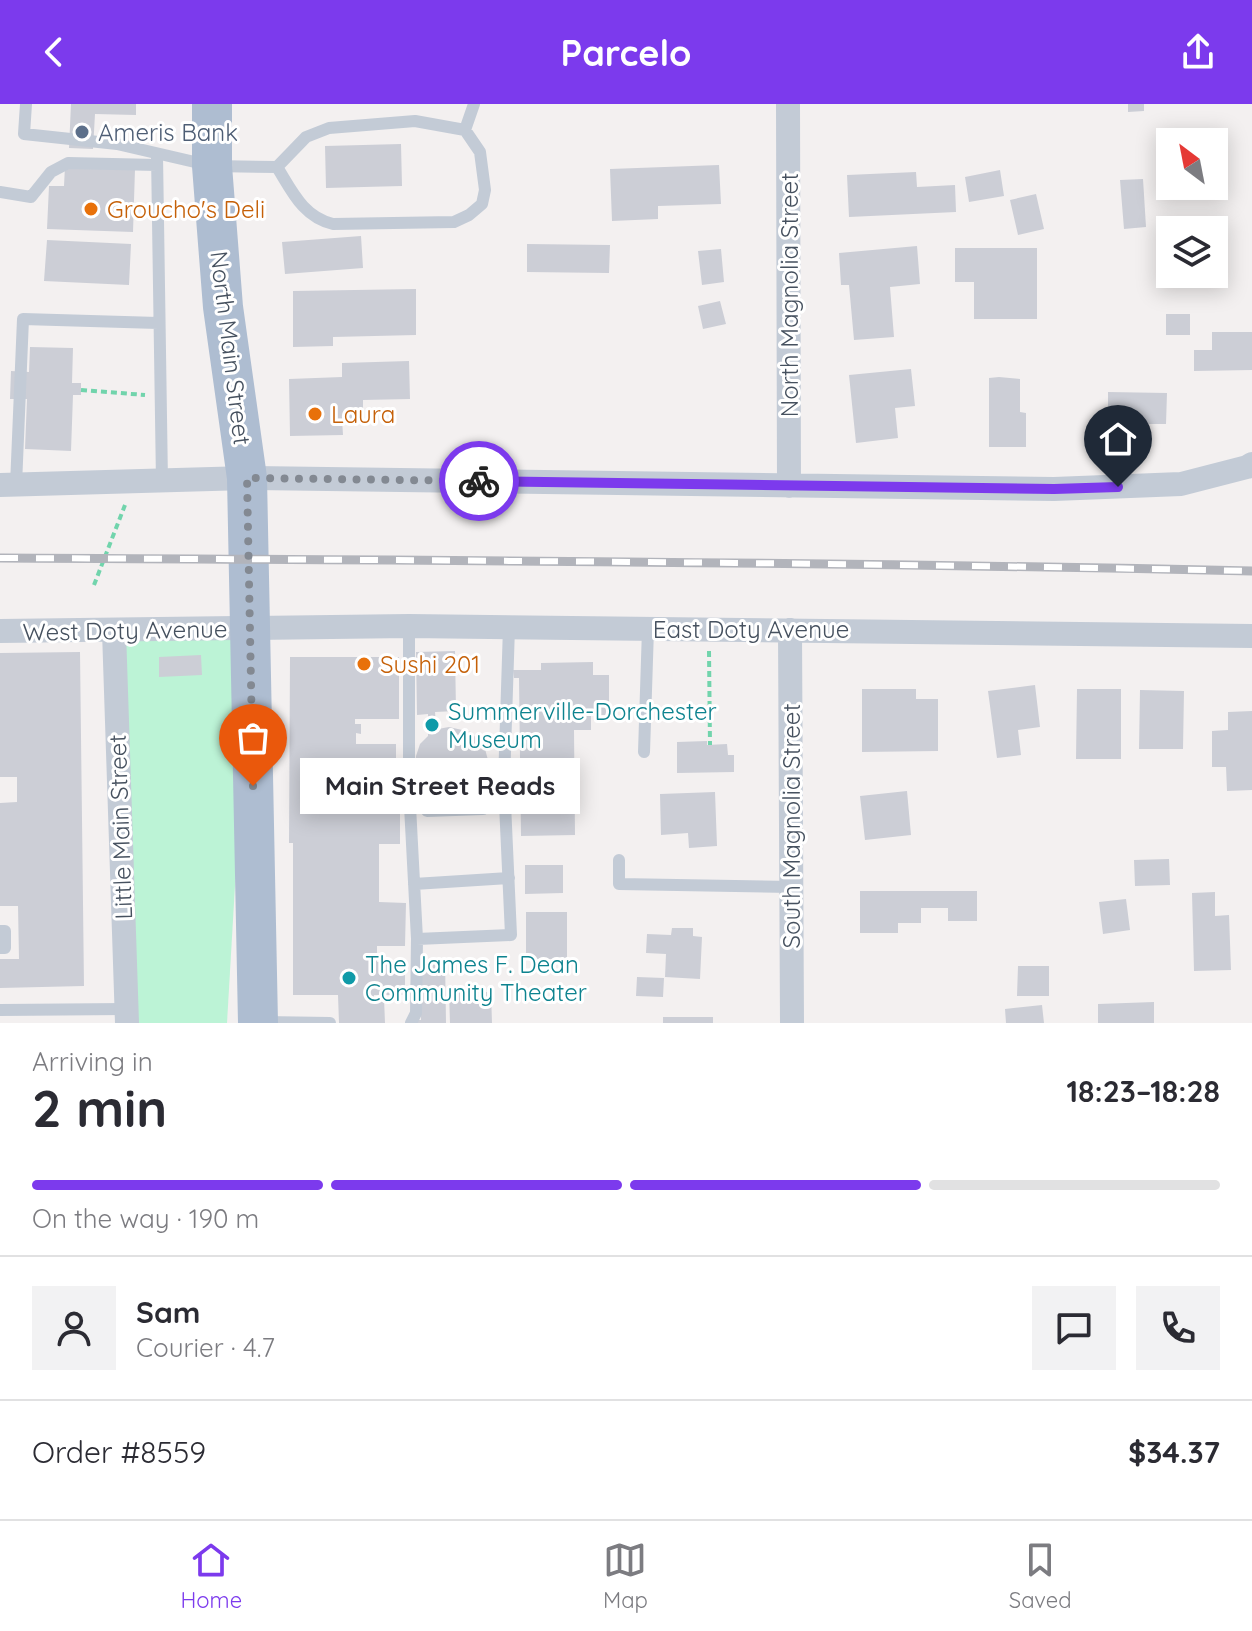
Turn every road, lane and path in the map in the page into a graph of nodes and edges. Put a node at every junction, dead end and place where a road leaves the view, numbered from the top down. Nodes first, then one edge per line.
1 (26, 104) edge
2 (212, 104) edge
3 (474, 104) edge
4 (788, 104) edge
5 (465, 130) junction
6 (157, 160) junction
7 (212, 166) junction
8 (277, 167) junction
9 (0, 192) edge
10 (158, 323) junction
11 (81, 390) dead end
12 (160, 396) junction
13 (1252, 464) edge
14 (247, 478) junction
15 (162, 482) junction
16 (133, 483) junction
17 (8, 485) edge
18 (789, 486) junction
19 (94, 585) dead end
20 (409, 626) junction
21 (509, 627) junction
22 (250, 628) junction
23 (648, 629) junction
24 (709, 629) junction
25 (790, 630) junction
26 (0, 631) edge
27 (114, 631) junction
28 (1252, 636) edge
29 (710, 745) dead end
30 (644, 752) dead end
31 (504, 782) junction
32 (409, 783) junction
33 (619, 860) dead end
34 (509, 878) junction
35 (414, 884) junction
36 (792, 887) junction
37 (0, 931) edge
38 (417, 939) junction
39 (0, 948) edge
40 (0, 1010) edge
41 (126, 1016) edge
42 (258, 1023) edge
43 (330, 1023) edge
44 (411, 1023) edge
45 (792, 1023) edge

1 - 6 lane
2 - 7 main road, North Main Street
3 - 5 lane
4 - 18 street, North Magnolia Street
5 - 8 lane
5 - 8 lane
6 - 7 lane
6 - 9 lane
6 - 10 lane
7 - 8 lane
7 - 14 main road, North Main Street
10 - 12 lane
10 - 17 lane
11 - 12 path
12 - 15 lane
13 - 18 street
14 - 15 street
14 - 18 street
14 - 22 main road, North Main Street
15 - 16 street
16 - 17 street
16 - 19 path
20 - 21 street, East Doty Avenue
20 - 22 street, East Doty Avenue
20 - 32 lane
21 - 23 street, East Doty Avenue
21 - 31 lane
22 - 27 street, West Doty Avenue
22 - 42 main road, North Main Street
23 - 24 street, East Doty Avenue
23 - 30 lane
24 - 25 street, East Doty Avenue
24 - 29 path
25 - 28 street, East Doty Avenue
25 - 36 street, South Magnolia Street
26 - 27 street, West Doty Avenue
27 - 41 street, Little Main Street
31 - 32 lane
31 - 34 lane
32 - 35 lane
33 - 36 lane
34 - 35 lane
34 - 38 lane
35 - 38 lane
36 - 45 street, South Magnolia Street
37 - 39 lane
38 - 44 lane
40 - 41 lane
42 - 43 lane

